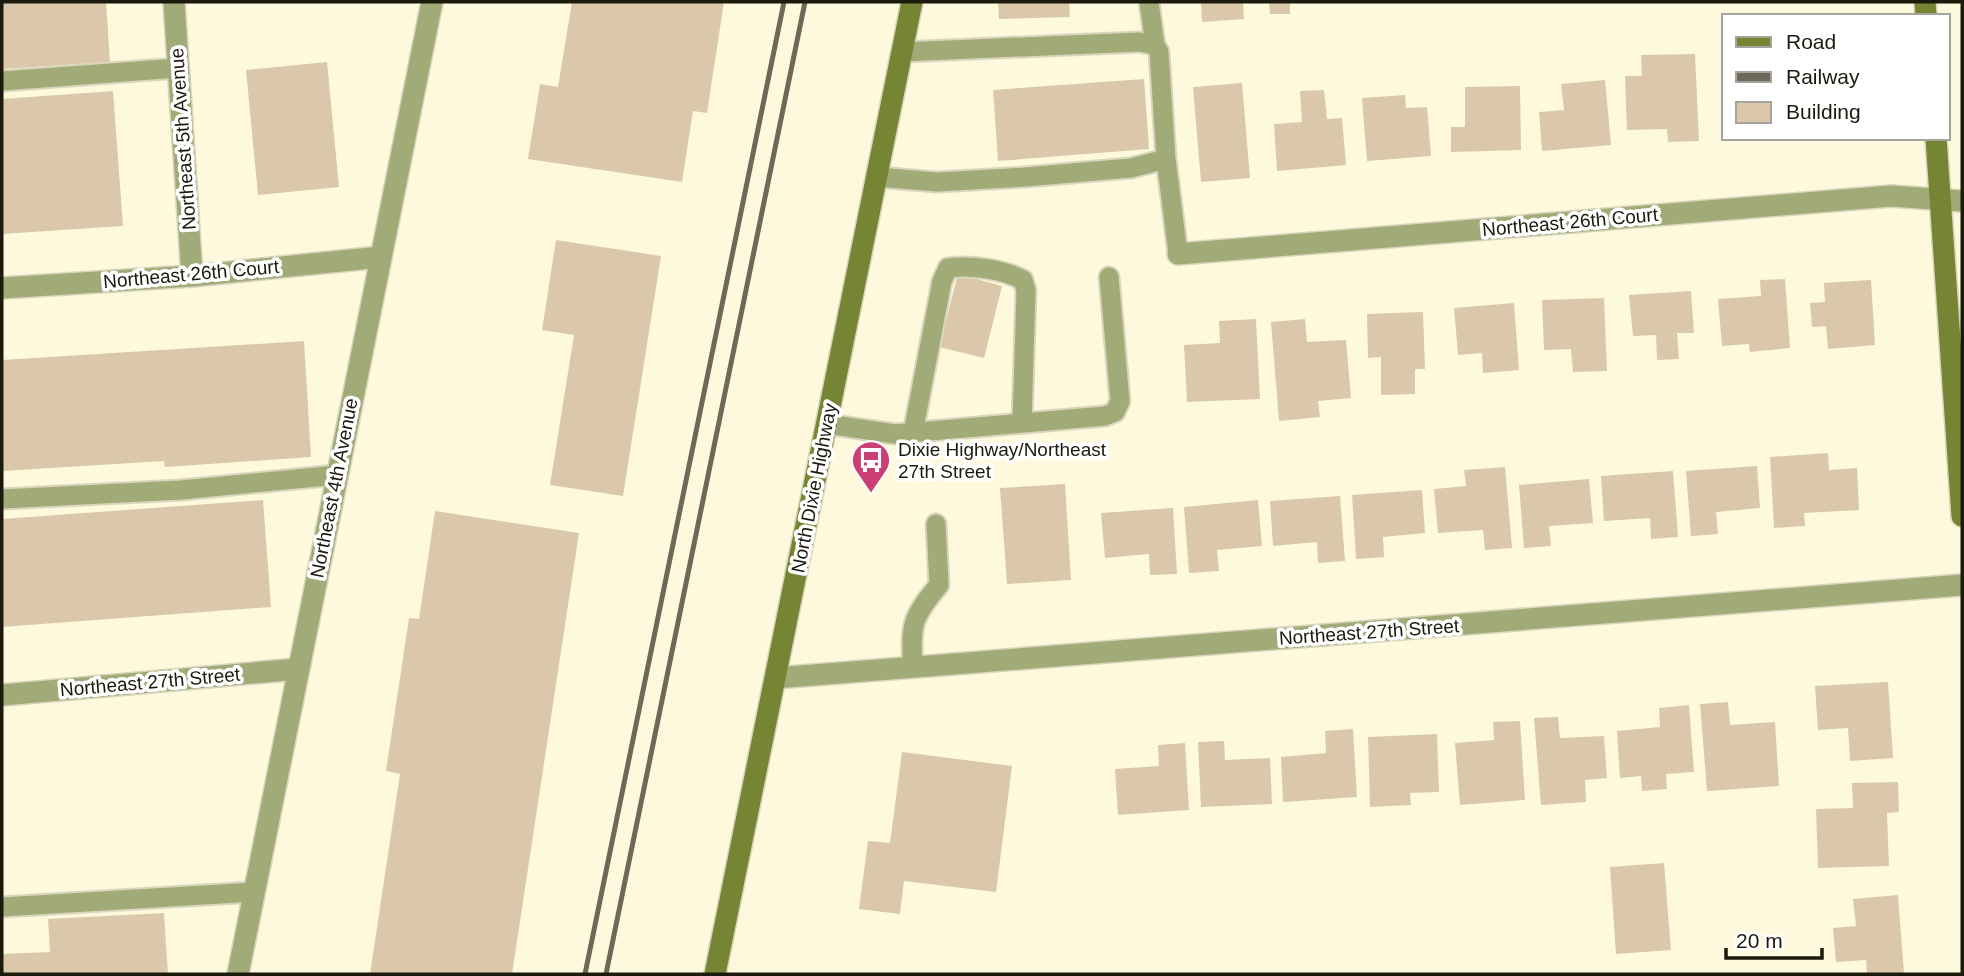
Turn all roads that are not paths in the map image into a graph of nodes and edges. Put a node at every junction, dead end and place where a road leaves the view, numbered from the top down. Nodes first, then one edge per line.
1 (174, 2) edge
2 (432, 2) edge
3 (912, 2) edge
4 (1149, 2) edge
5 (1155, 45) junction
6 (902, 52) junction
7 (178, 68) junction
8 (2, 81) edge
9 (1936, 140) edge
10 (1166, 159) junction
11 (877, 177) junction
12 (1940, 200) junction
13 (1962, 201) edge
14 (1178, 254) joint
15 (381, 257) junction
16 (192, 276) junction
17 (1109, 276) dead end
18 (2, 288) edge
19 (827, 424) junction
20 (1022, 424) junction
21 (913, 433) junction
22 (337, 475) junction
23 (2, 499) edge
24 (1962, 516) edge
25 (936, 524) dead end
26 (1962, 585) edge
27 (913, 667) junction
28 (298, 669) junction
29 (775, 678) junction
30 (2, 695) edge
31 (254, 892) junction
32 (2, 906) edge
33 (238, 974) edge
34 (715, 974) edge

1 - 7 street, Northeast 5th Avenue
2 - 15 street, Northeast 4th Avenue
3 - 6 main road, North Dixie Highway
4 - 5 lane
5 - 6 lane
5 - 10 lane
6 - 11 main road, North Dixie Highway
7 - 8 lane
7 - 16 street, Northeast 5th Avenue
9 - 12 main road
10 - 11 lane
10 - 14 lane
11 - 19 main road, North Dixie Highway
12 - 13 street, Northeast 26th Court
12 - 14 street, Northeast 26th Court
12 - 24 main road
15 - 16 street, Northeast 26th Court
15 - 22 street, Northeast 4th Avenue
16 - 18 street, Northeast 26th Court
17 - 20 lane
19 - 21 lane
19 - 29 main road, North Dixie Highway
20 - 21 lane
20 - 21 lane
22 - 23 lane
22 - 28 street, Northeast 4th Avenue
25 - 27 lane
26 - 27 street, Northeast 27th Street
27 - 29 street, Northeast 27th Street
28 - 30 street, Northeast 27th Street
28 - 31 street, Northeast 4th Avenue
29 - 34 main road, North Dixie Highway
31 - 32 lane
31 - 33 street, Northeast 4th Avenue

